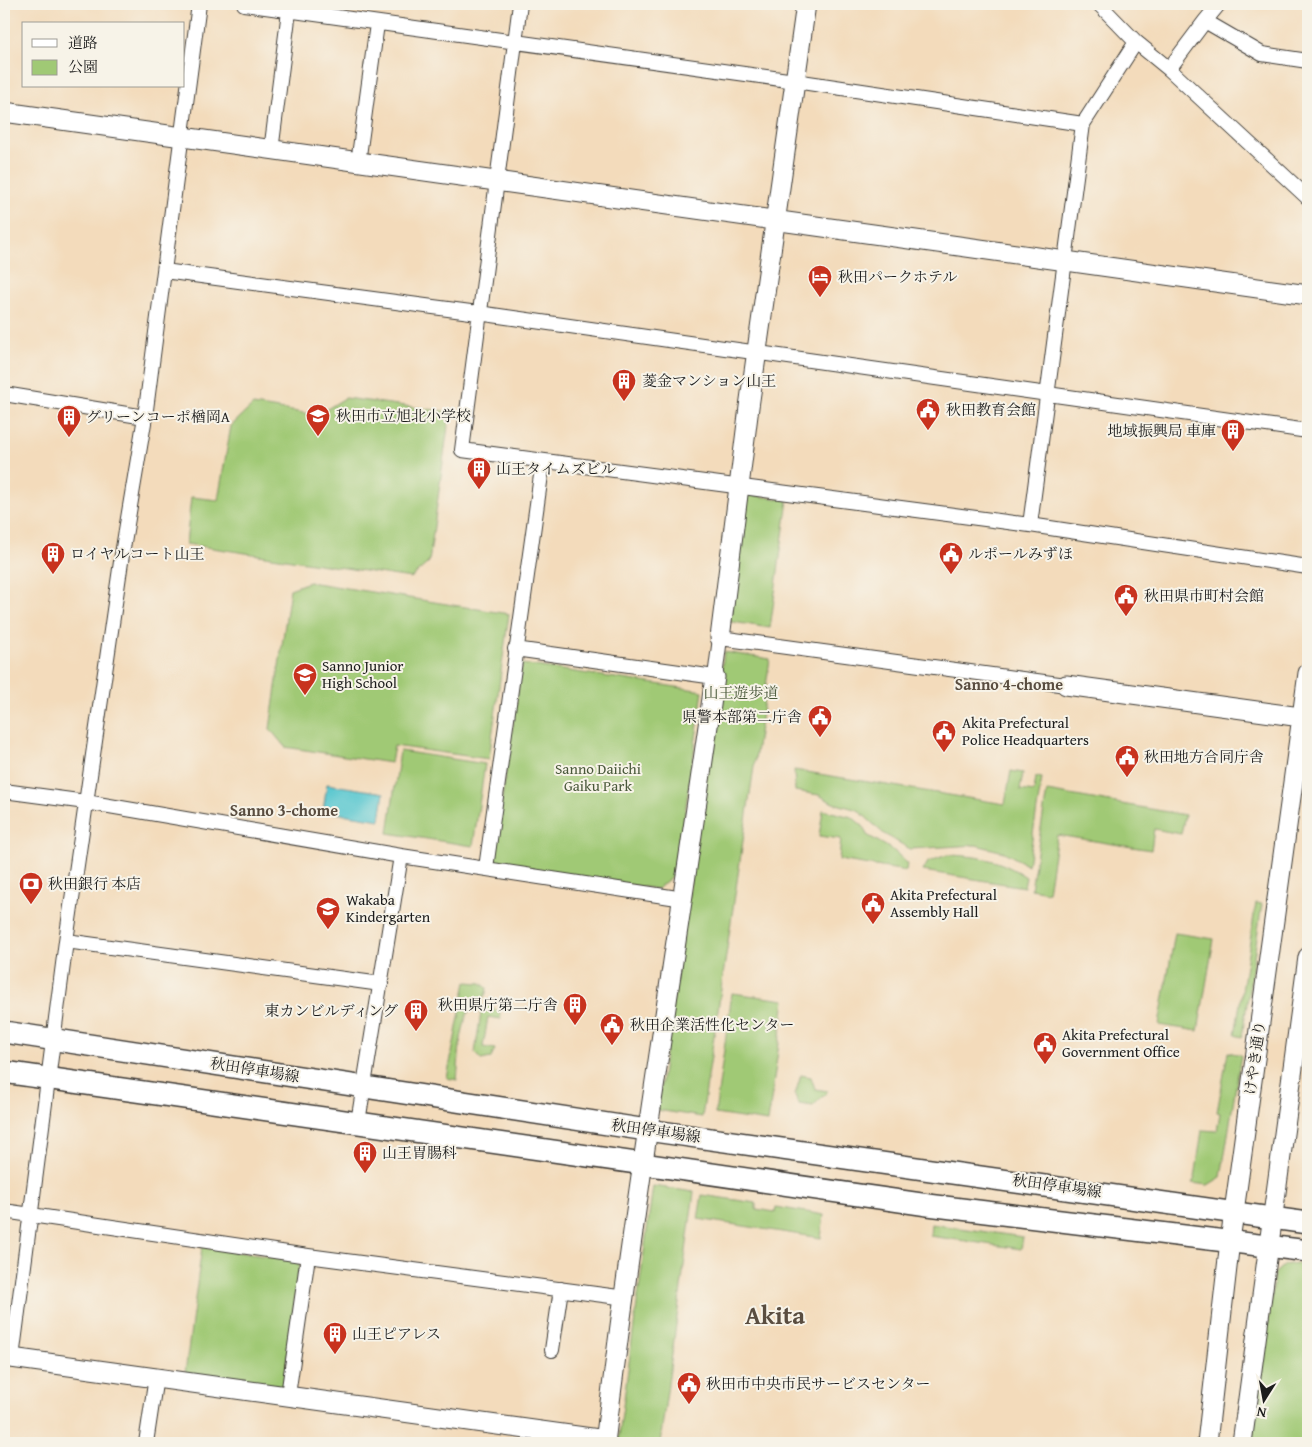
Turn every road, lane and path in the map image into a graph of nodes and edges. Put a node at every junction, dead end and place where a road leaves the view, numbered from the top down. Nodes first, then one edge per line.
1 (199, 4) edge
2 (244, 4) edge
3 (520, 4) edge
4 (806, 4) edge
5 (1099, 4) edge
6 (1219, 4) edge
7 (289, 11) junction
8 (1205, 21) junction
9 (377, 24) junction
10 (514, 42) junction
11 (1136, 42) junction
12 (1308, 61) edge
13 (1169, 70) junction
14 (795, 81) junction
15 (4, 112) edge
16 (1083, 124) junction
17 (180, 138) junction
18 (271, 151) junction
19 (358, 163) junction
20 (496, 181) junction
21 (1308, 198) edge
22 (776, 220) junction
23 (1066, 261) junction
24 (164, 272) junction
25 (1308, 296) edge
26 (478, 313) junction
27 (757, 352) junction
28 (1049, 392) junction
29 (4, 394) edge
30 (144, 417) junction
31 (1308, 431) edge
32 (543, 461) junction
33 (740, 486) junction
34 (1030, 525) junction
35 (1308, 566) edge
36 (720, 638) junction
37 (515, 649) junction
38 (1308, 673) edge
39 (715, 677) junction
40 (1066, 685) joint
41 (1305, 717) edge
42 (4, 791) edge
43 (86, 802) junction
44 (401, 856) junction
45 (486, 868) junction
46 (684, 899) junction
47 (66, 941) junction
48 (1308, 957) edge
49 (382, 984) junction
50 (4, 1032) edge
51 (54, 1040) junction
52 (4, 1072) edge
53 (49, 1079) junction
54 (364, 1086) junction
55 (358, 1122) junction
56 (647, 1130) junction
57 (643, 1163) junction
58 (4, 1210) edge
59 (1234, 1212) junction
60 (32, 1214) junction
61 (1274, 1218) junction
62 (1308, 1223) edge
63 (1230, 1241) junction
64 (1269, 1246) junction
65 (1308, 1251) edge
66 (308, 1256) junction
67 (561, 1290) junction
68 (626, 1298) junction
69 (552, 1350) dead end
70 (8, 1358) edge
71 (156, 1377) junction
72 (288, 1395) junction
73 (606, 1442) edge
74 (146, 1443) edge
75 (1207, 1443) edge
76 (1242, 1443) edge

1 - 17 street
2 - 7 street
3 - 10 street
4 - 14 street
5 - 11 street
6 - 8 street
7 - 9 street
7 - 18 street
8 - 12 street
8 - 13 street
9 - 10 street
9 - 19 street
10 - 14 street
10 - 20 street
11 - 13 street
11 - 16 street
13 - 21 street
14 - 16 street
14 - 22 street
15 - 17 street
16 - 23 street
17 - 18 street
17 - 24 street
18 - 19 street
19 - 20 street
20 - 22 street
20 - 26 street
22 - 23 street
22 - 27 street
23 - 25 street
23 - 28 street
24 - 26 street
24 - 30 street
26 - 27 street
26 - 32 street
27 - 28 street
27 - 33 street
28 - 31 street
28 - 34 street
29 - 30 street
30 - 43 street
32 - 33 street
32 - 37 street
33 - 34 street
33 - 36 street
34 - 35 street
36 - 39 street
36 - 40 street
37 - 39 street
37 - 45 street
38 - 41 street, けやき通り
39 - 46 street
40 - 41 street
41 - 59 street, けやき通り
42 - 43 street
43 - 44 street
43 - 47 street
44 - 45 street
44 - 49 street
45 - 46 street
46 - 56 street
47 - 49 street
47 - 51 street
48 - 61 street
49 - 54 street
50 - 51 main road, 秋田停車場線
51 - 53 street
51 - 54 main road, 秋田停車場線
52 - 53 main road
53 - 55 main road
53 - 60 street
54 - 55 street
54 - 56 main road, 秋田停車場線
55 - 57 main road
56 - 57 street
56 - 59 main road, 秋田停車場線
57 - 63 main road
57 - 68 street
58 - 60 street
59 - 61 main road, 秋田停車場線
59 - 63 street, けやき通り
60 - 66 street
60 - 70 street
61 - 62 main road, 秋田停車場線
61 - 64 street
63 - 64 main road
63 - 75 street, けやき通り
64 - 65 main road
64 - 76 street
66 - 67 street
66 - 72 street
67 - 68 street
67 - 69 street
68 - 73 street
70 - 71 street
71 - 72 street
71 - 74 street
72 - 73 street

